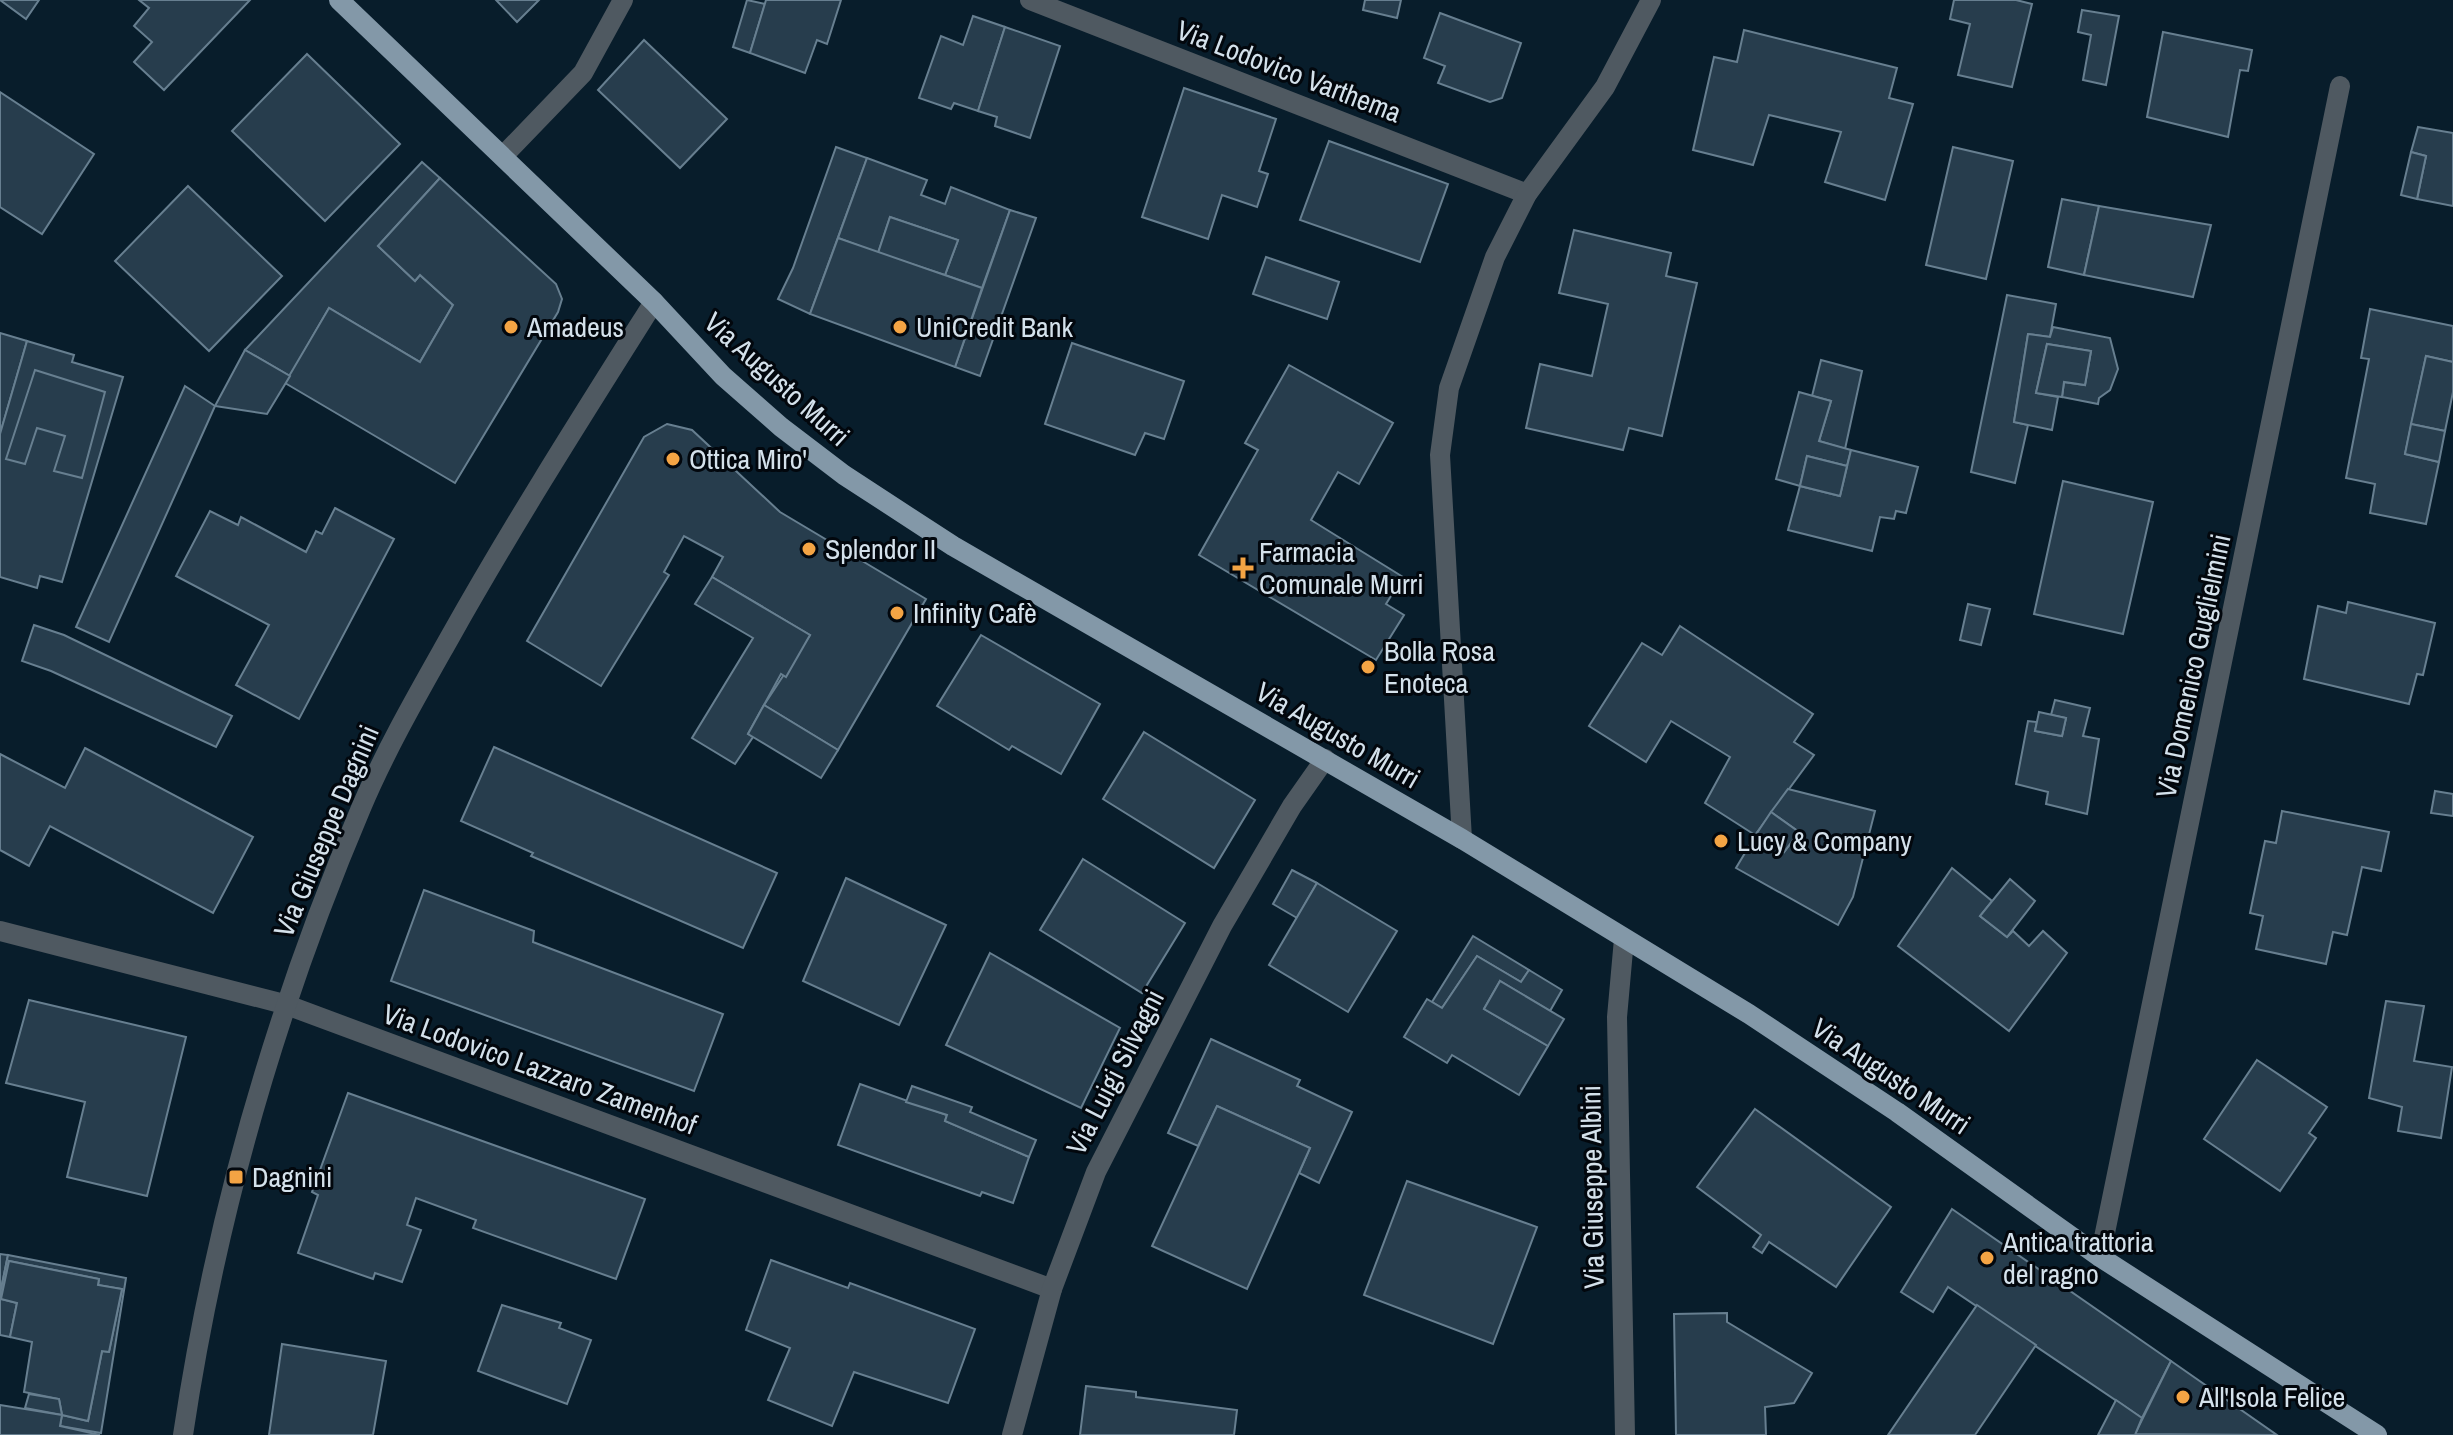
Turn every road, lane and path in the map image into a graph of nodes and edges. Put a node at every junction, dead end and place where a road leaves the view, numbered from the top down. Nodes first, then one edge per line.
1 (339, 0) edge
2 (623, 0) edge
3 (1030, 0) edge
4 (1651, 0) edge
5 (2340, 86) dead end
6 (503, 156) junction
7 (1527, 194) junction
8 (654, 302) junction
9 (1325, 759) junction
10 (1462, 839) junction
11 (0, 931) edge
12 (1624, 939) junction
13 (284, 1004) junction
14 (2100, 1257) junction
15 (1052, 1289) junction
16 (183, 1435) edge
17 (1012, 1435) edge
18 (1625, 1435) edge
19 (2377, 1435) edge

1 - 6 main road, Via Augusto Murri
2 - 6 street
3 - 7 street, Via Lodovico Varthema
4 - 7 street
5 - 14 street, Via Domenico Guglielmini
6 - 8 main road, Via Augusto Murri
7 - 10 street
8 - 9 main road, Via Augusto Murri
8 - 13 street, Via Giuseppe Dagnini
9 - 10 main road, Via Augusto Murri
9 - 15 street, Via Luigi Silvagni
10 - 12 main road, Via Augusto Murri
11 - 13 street, Via Lodovico Lazzaro Zamenhof
12 - 14 main road, Via Augusto Murri
12 - 18 street, Via Giuseppe Albini
13 - 15 street, Via Lodovico Lazzaro Zamenhof
13 - 16 street, Via Giuseppe Dagnini
14 - 19 main road, Via Augusto Murri
15 - 17 street, Via Luigi Silvagni

